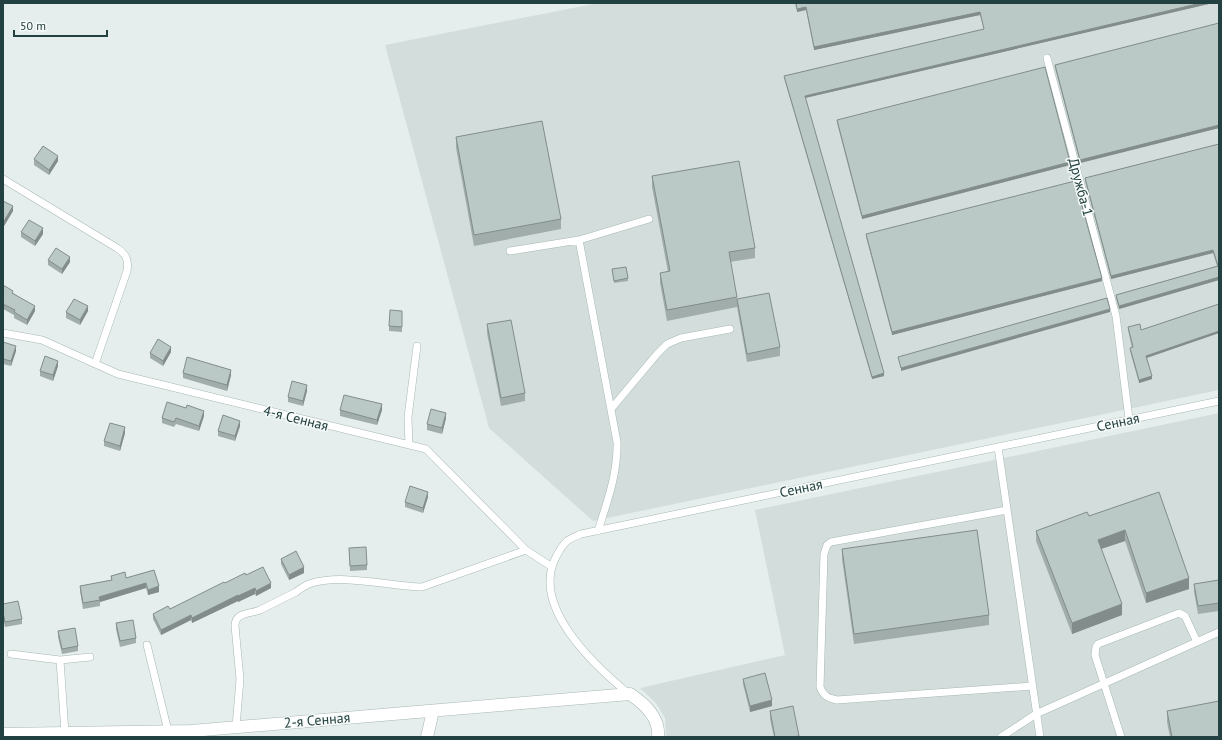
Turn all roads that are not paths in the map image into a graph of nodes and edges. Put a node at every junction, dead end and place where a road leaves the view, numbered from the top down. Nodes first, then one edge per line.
1 (1046, 58) dead end
2 (3, 179) edge
3 (649, 220) dead end
4 (579, 240) junction
5 (510, 251) dead end
6 (730, 329) dead end
7 (3, 333) edge
8 (417, 346) dead end
9 (95, 364) junction
10 (1219, 400) edge
11 (611, 409) junction
12 (1129, 419) junction
13 (410, 445) junction
14 (998, 447) junction
15 (1007, 510) junction
16 (598, 530) junction
17 (526, 550) junction
18 (552, 567) junction
19 (1219, 632) edge
20 (1197, 642) junction
21 (147, 645) dead end
22 (11, 654) dead end
23 (90, 657) dead end
24 (60, 660) junction
25 (1104, 683) junction
26 (1032, 686) junction
27 (630, 694) junction
28 (433, 711) junction
29 (1036, 714) junction
30 (236, 727) junction
31 (168, 732) junction
32 (65, 733) junction
33 (3, 734) edge
34 (191, 734) edge
35 (427, 737) edge
36 (658, 737) edge
37 (1001, 737) edge
38 (1040, 737) edge
39 (1121, 737) edge

1 - 12 lane, Дружба-1
2 - 9 lane
3 - 4 lane
4 - 5 lane
4 - 11 lane
6 - 11 lane
7 - 9 lane, 4-я Сенная
8 - 13 lane
9 - 13 lane, 4-я Сенная
10 - 12 lane, Сенная
11 - 16 lane
12 - 14 lane, Сенная
13 - 17 lane, 4-я Сенная
14 - 15 lane
14 - 16 lane, Сенная
15 - 26 lane
15 - 26 lane
16 - 18 lane, Сенная
17 - 18 lane, 4-я Сенная
17 - 30 lane
18 - 27 lane, Сенная
19 - 20 lane
20 - 25 lane
20 - 25 lane
21 - 31 lane
22 - 24 lane
23 - 24 lane
24 - 32 lane
25 - 29 lane
25 - 39 lane
26 - 29 lane
27 - 28 street, 2-я Сенная
27 - 36 street
28 - 30 street, 2-я Сенная
28 - 35 street
29 - 37 lane
29 - 38 lane
30 - 34 street, 2-я Сенная
31 - 32 street, 2-я Сенная
31 - 34 street, 2-я Сенная
32 - 33 street, 2-я Сенная

